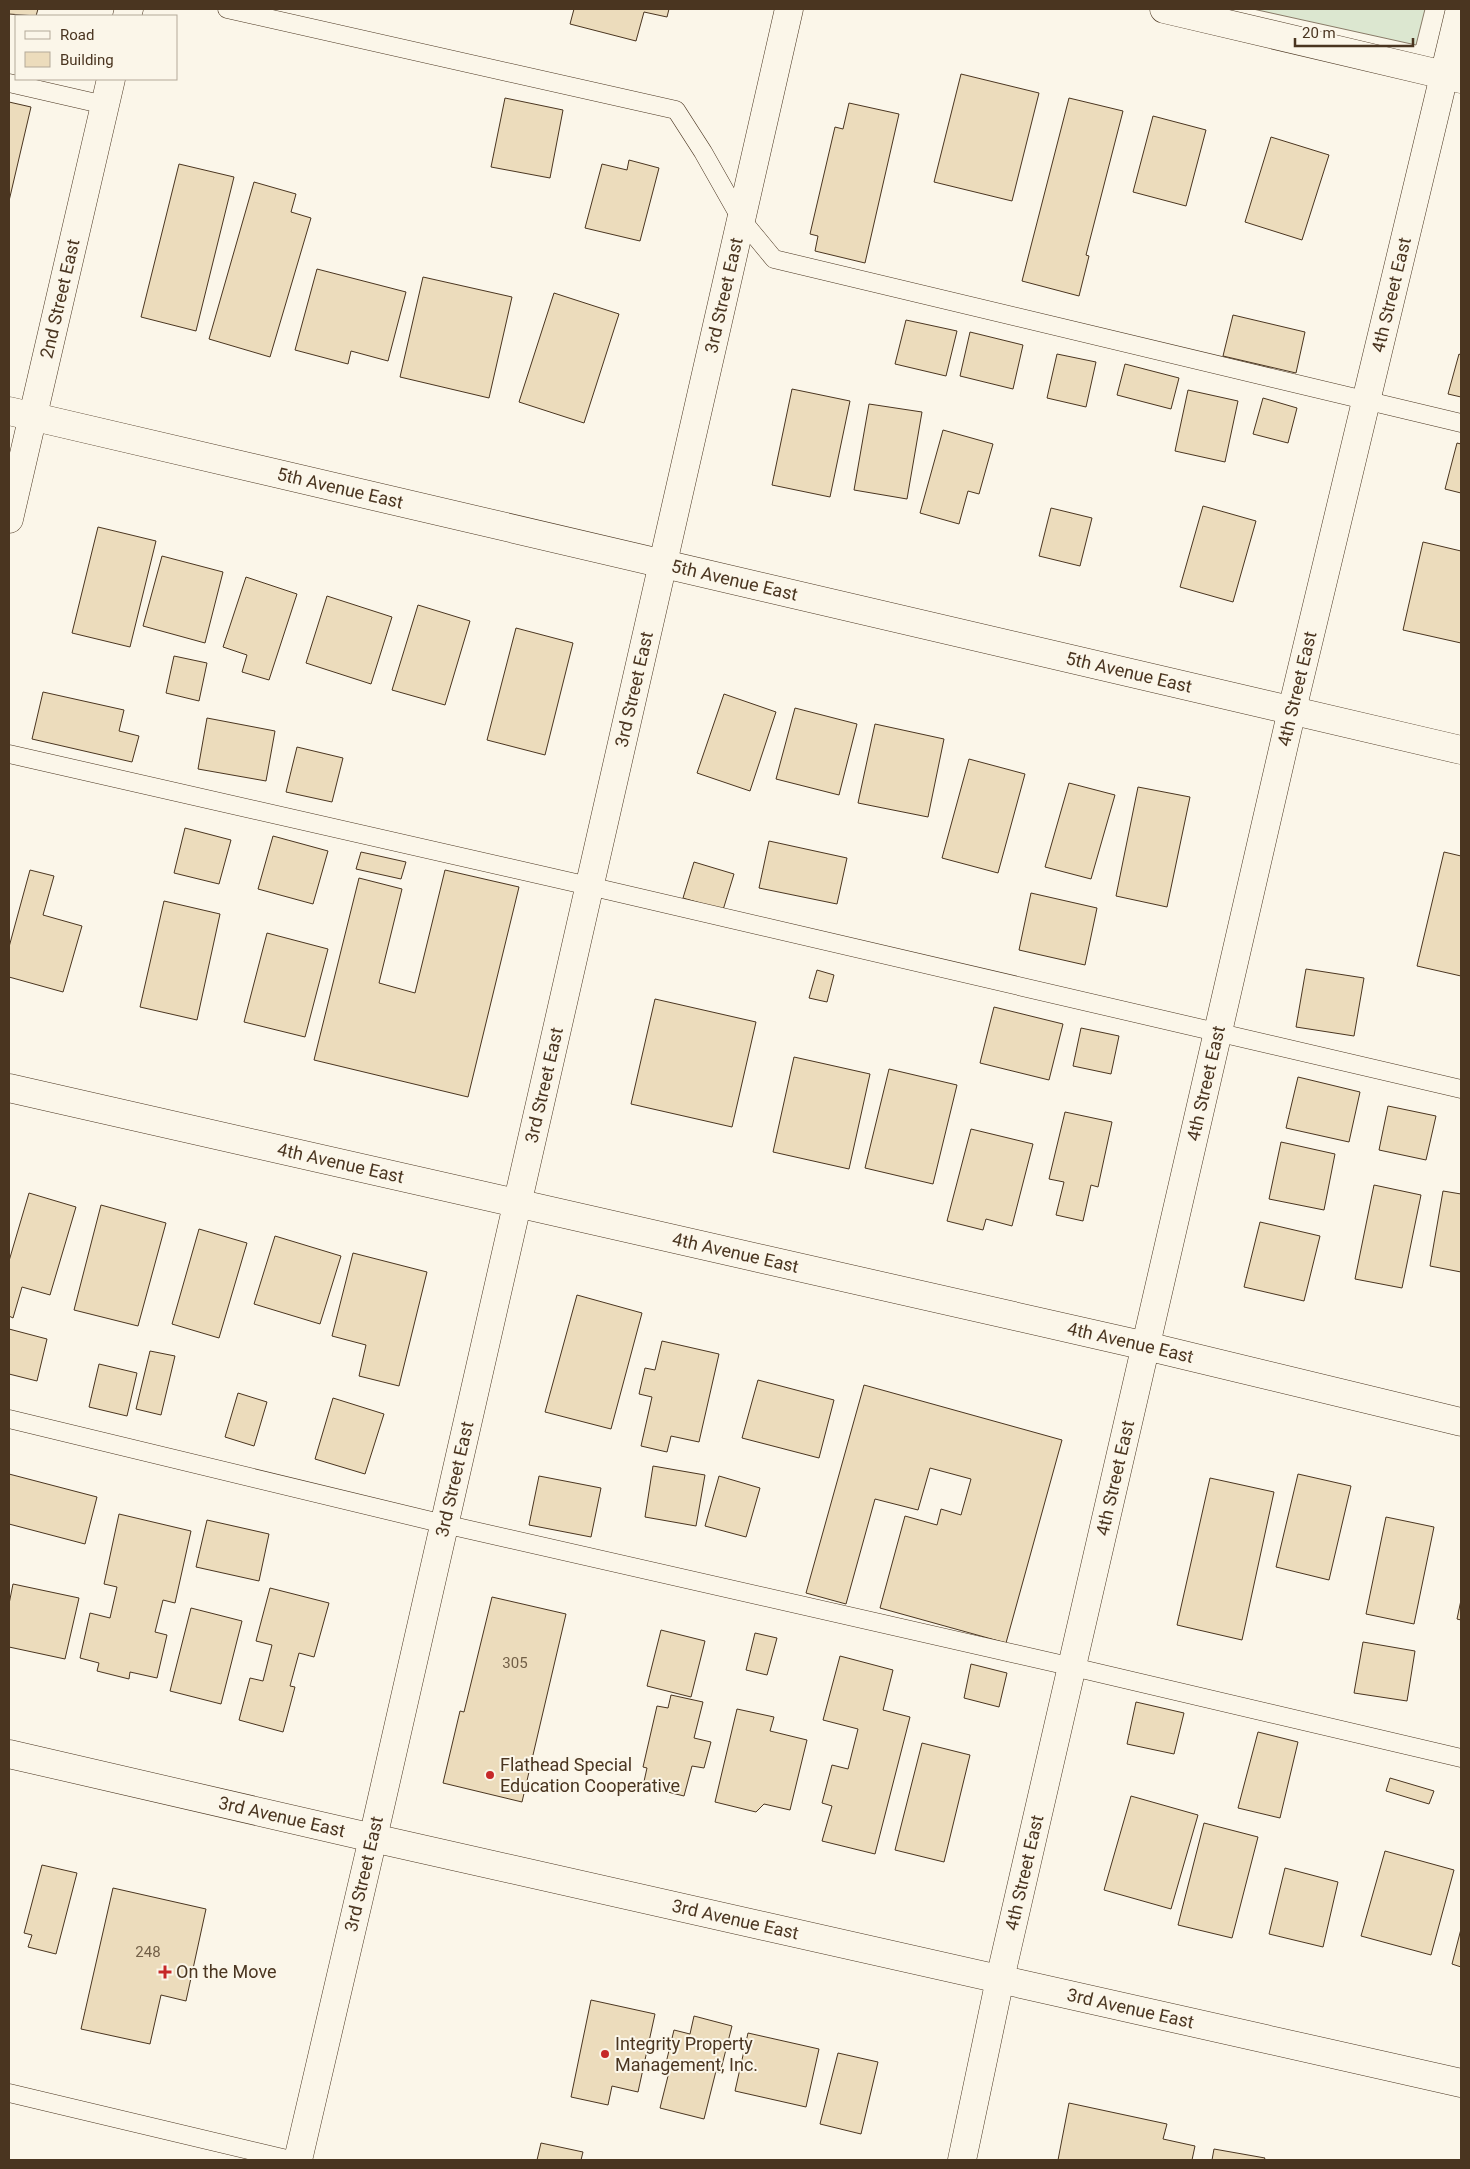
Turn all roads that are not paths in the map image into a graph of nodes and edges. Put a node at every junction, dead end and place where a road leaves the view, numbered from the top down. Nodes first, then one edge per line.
1 (227, 9) edge
2 (789, 9) edge
3 (1164, 9) edge
4 (1460, 9) edge
5 (1453, 77) edge
6 (111, 80) edge
7 (9, 83) edge
8 (105, 105) junction
9 (741, 219) junction
10 (1366, 402) junction
11 (21, 414) edge
12 (1461, 423) edge
13 (9, 519) edge
14 (663, 564) junction
15 (1292, 710) junction
16 (1461, 750) edge
17 (9, 754) edge
18 (589, 886) junction
19 (1218, 1033) junction
20 (9, 1088) edge
21 (1461, 1090) edge
22 (517, 1204) junction
23 (1146, 1346) junction
24 (9, 1419) edge
25 (1461, 1422) edge
26 (444, 1524) junction
27 (1072, 1667) junction
28 (9, 1754) edge
29 (1461, 1758) edge
30 (373, 1838) junction
31 (1000, 1979) junction
32 (1461, 2083) edge
33 (9, 2093) edge
34 (292, 2160) edge
35 (298, 2160) edge
36 (962, 2160) edge

1 - 9 lane
2 - 9 street, 3rd Street East
3 - 5 street
4 - 5 street, 4th Street East
5 - 10 street, 4th Street East
6 - 8 street, 2nd Street East
7 - 8 lane
8 - 11 street, 2nd Street East
9 - 10 lane
9 - 14 street, 3rd Street East
10 - 12 lane
10 - 15 street, 4th Street East
11 - 13 street, 2nd Street East
11 - 14 street, 5th Avenue East
14 - 15 street, 5th Avenue East
14 - 18 street, 3rd Street East
15 - 16 street, 5th Avenue East
15 - 19 street, 4th Street East
17 - 18 lane
18 - 19 lane
18 - 22 street, 3rd Street East
19 - 21 lane
19 - 23 street, 4th Street East
20 - 22 street, 4th Avenue East
22 - 23 street, 4th Avenue East
22 - 26 street, 3rd Street East
23 - 25 street, 4th Avenue East
23 - 27 street, 4th Street East
24 - 26 lane
26 - 27 lane
26 - 30 street, 3rd Street East
27 - 29 lane
27 - 31 street, 4th Street East
28 - 30 street, 3rd Avenue East
30 - 31 street, 3rd Avenue East
30 - 35 street, 3rd Street East
31 - 32 street, 3rd Avenue East
31 - 36 street, 4th Street East
33 - 34 lane

